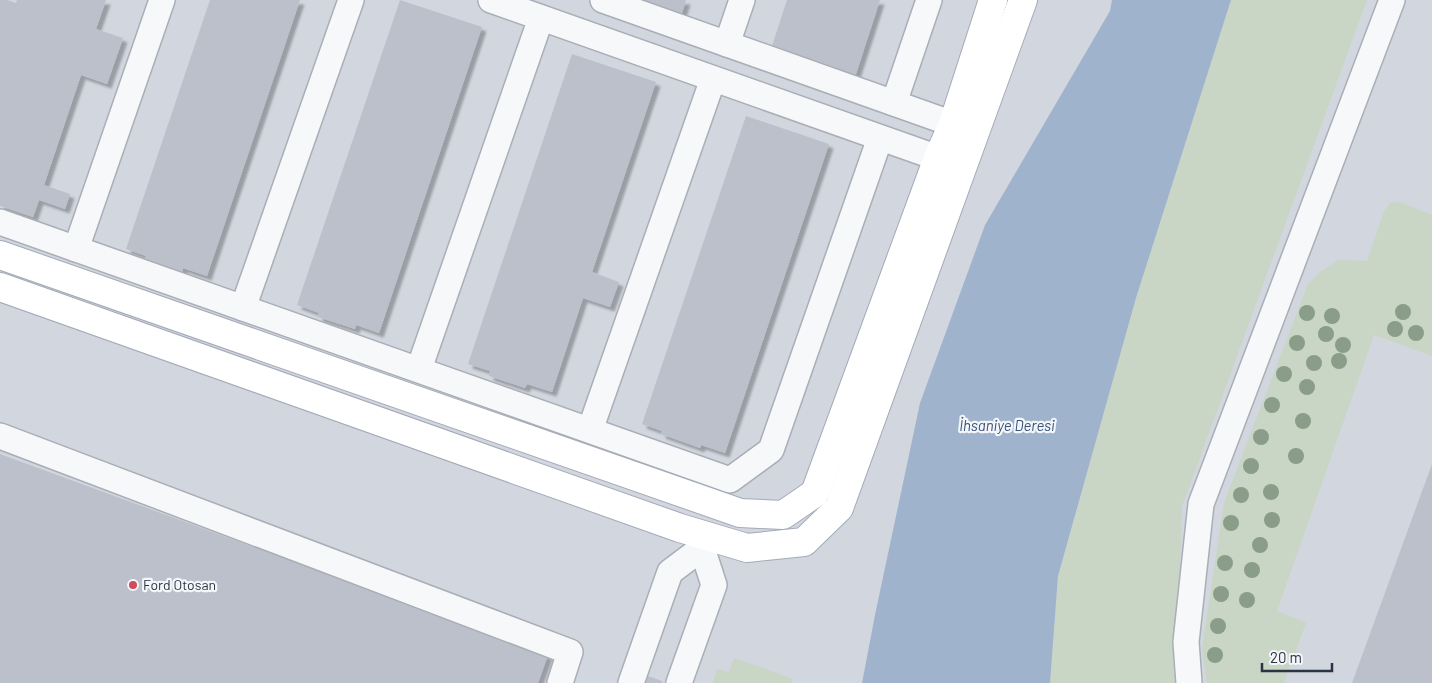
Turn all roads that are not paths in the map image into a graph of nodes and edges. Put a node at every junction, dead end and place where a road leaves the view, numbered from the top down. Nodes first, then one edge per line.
1 (162, 0) edge
2 (351, 0) edge
3 (491, 0) edge
4 (603, 0) edge
5 (742, 0) edge
6 (929, 0) edge
7 (992, 0) edge
8 (1023, 0) edge
9 (1392, 0) edge
10 (541, 18) junction
11 (727, 44) junction
12 (713, 79) junction
13 (894, 103) junction
14 (953, 124) junction
15 (880, 138) junction
16 (938, 158) junction
17 (0, 222) edge
18 (76, 249) junction
19 (0, 255) edge
20 (0, 287) edge
21 (244, 308) junction
22 (419, 369) junction
23 (590, 430) junction
24 (0, 436) edge
25 (560, 683) edge
26 (632, 683) edge
27 (679, 683) edge
28 (1189, 683) edge

1 - 18 lane
2 - 21 lane
3 - 10 lane
4 - 11 lane
5 - 11 lane
6 - 13 lane
7 - 14 main road
8 - 20 main road
9 - 28 lane
10 - 12 lane
10 - 22 lane
11 - 13 lane
12 - 15 lane
12 - 23 lane
13 - 14 lane
14 - 16 main road
15 - 16 lane
15 - 23 lane
16 - 19 main road
17 - 18 lane
18 - 21 lane
21 - 22 lane
22 - 23 lane
24 - 25 lane
26 - 27 lane

